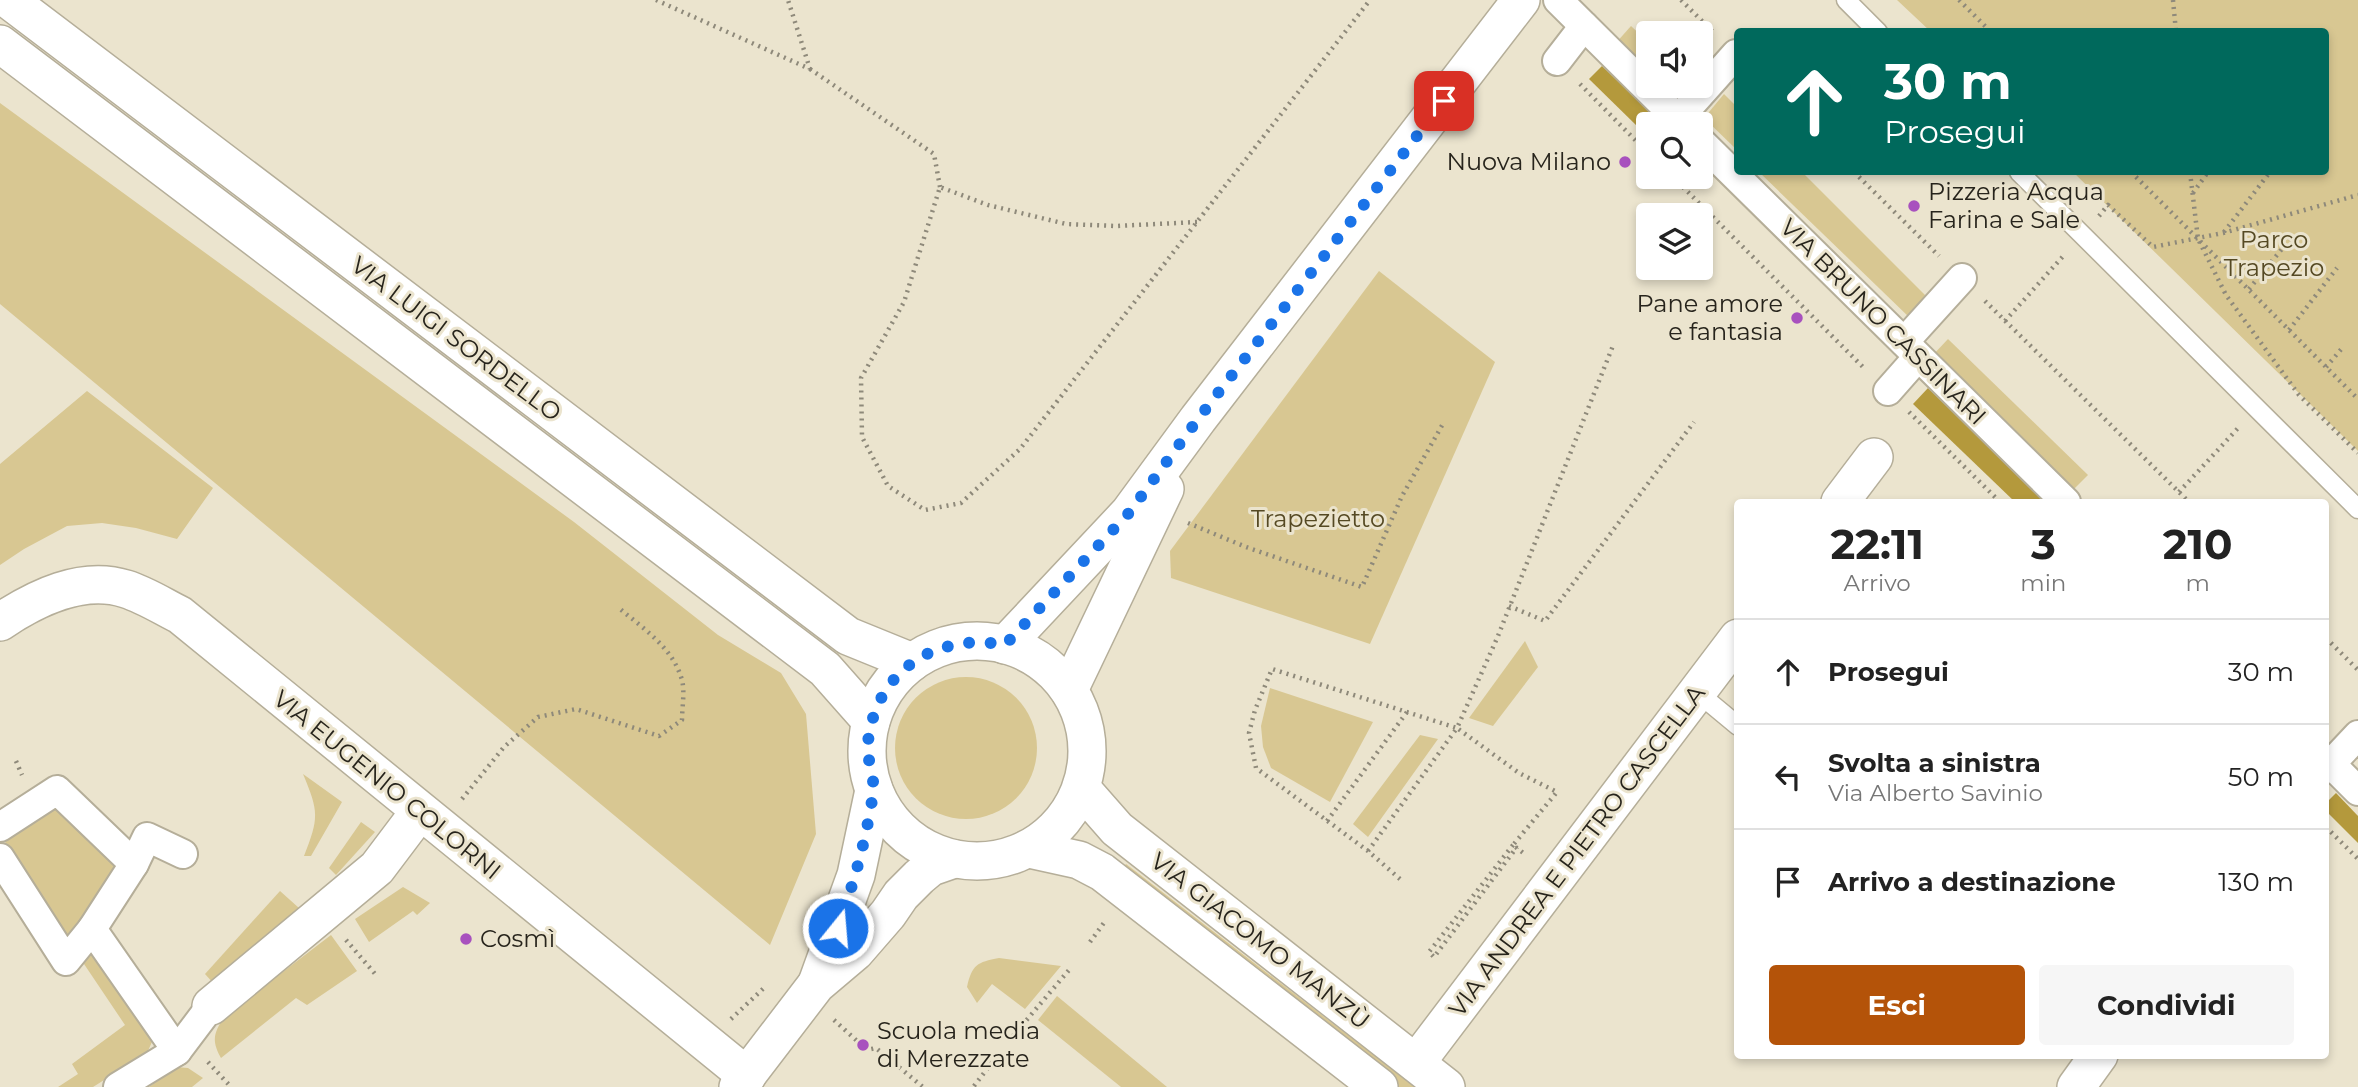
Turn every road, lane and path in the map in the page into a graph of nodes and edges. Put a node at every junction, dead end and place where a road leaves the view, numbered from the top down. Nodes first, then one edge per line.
1 (9, 0) edge
2 (656, 0) edge
3 (788, 0) edge
4 (1370, 0) edge
5 (1521, 0) edge
6 (1558, 0) edge
7 (1681, 0) edge
8 (1846, 0) edge
9 (1959, 0) edge
10 (2173, 0) edge
11 (1584, 26) junction
12 (1874, 28) edge
13 (1987, 28) edge
14 (2176, 28) edge
15 (0, 44) edge
16 (1734, 52) edge
17 (1734, 56) edge
18 (1557, 61) joint
19 (810, 69) junction
20 (1670, 112) edge
21 (1688, 112) edge
22 (1636, 141) edge
23 (1713, 154) edge
24 (1734, 175) edge
25 (1734, 175) edge
26 (1857, 175) edge
27 (2022, 175) edge
28 (2135, 175) edge
29 (2190, 175) edge
30 (2206, 175) edge
31 (2268, 175) edge
32 (940, 187) junction
33 (1685, 189) edge
34 (2192, 194) junction
35 (2358, 195) edge
36 (1197, 222) junction
37 (2223, 233) junction
38 (2082, 234) junction
39 (2291, 238) dead end
40 (2198, 239) junction
41 (2337, 268) dead end
42 (1962, 278) junction
43 (2249, 289) junction
44 (2005, 321) junction
45 (2289, 330) junction
46 (1614, 343) dead end
47 (2344, 345) dead end
48 (1911, 349) junction
49 (2326, 367) junction
50 (1888, 391) junction
51 (2358, 399) edge
52 (2248, 418) dead end
53 (1198, 419) junction
54 (1444, 422) dead end
55 (1694, 422) dead end
56 (2358, 453) edge
57 (1874, 457) dead end
58 (2179, 492) junction
59 (1842, 499) edge
60 (1997, 499) edge
61 (2063, 499) edge
62 (2186, 499) edge
63 (2358, 509) edge
64 (1180, 520) dead end
65 (1365, 563) dead end
66 (1371, 566) junction
67 (1509, 606) junction
68 (620, 608) dead end
69 (0, 622) edge
70 (2329, 641) edge
71 (1734, 643) edge
72 (1005, 645) junction
73 (912, 662) junction
74 (2358, 670) edge
75 (1069, 690) junction
76 (1696, 692) junction
77 (1407, 712) junction
78 (871, 721) junction
79 (1734, 723) edge
80 (1457, 729) junction
81 (2358, 735) edge
82 (504, 747) dead end
83 (2329, 762) edge
84 (2329, 766) edge
85 (1081, 788) junction
86 (874, 790) junction
87 (2358, 791) edge
88 (420, 811) junction
89 (1327, 821) junction
90 (0, 827) edge
91 (2329, 830) edge
92 (1515, 846) junction
93 (1029, 849) junction
94 (1368, 851) junction
95 (183, 854) dead end
96 (1527, 855) dead end
97 (0, 858) edge
98 (954, 859) junction
99 (2358, 859) edge
100 (134, 864) junction
101 (1400, 879) dead end
102 (323, 913) junction
103 (1108, 916) dead end
104 (92, 929) junction
105 (1090, 942) dead end
106 (1069, 970) dead end
107 (376, 975) dead end
108 (774, 979) dead end
109 (816, 985) junction
110 (211, 1006) joint
111 (832, 1018) dead end
112 (1013, 1036) dead end
113 (707, 1045) junction
114 (177, 1051) junction
115 (2096, 1059) edge
116 (995, 1060) dead end
117 (1416, 1063) junction
118 (742, 1081) edge
119 (974, 1086) edge
120 (118, 1087) edge
121 (923, 1087) edge
122 (1379, 1087) edge
123 (1446, 1087) edge
124 (2076, 1087) edge

1 - 73 street, VIA LUIGI SORDELLO
2 - 19 path
3 - 19 path
4 - 36 path
5 - 53 street
6 - 11 street
7 - 16 path
8 - 12 lane
9 - 13 path
10 - 14 path
11 - 18 street
11 - 20 street
15 - 78 street, VIA LUIGI SORDELLO
17 - 21 street
18 - 22 path
19 - 32 path
23 - 25 street, VIA BRUNO CASSINARI
24 - 48 street, VIA BRUNO CASSINARI
26 - 42 path
27 - 38 lane
28 - 40 path
29 - 34 path
30 - 34 path
31 - 37 path
32 - 36 path
32 - 36 path
33 - 50 path
34 - 40 path
35 - 37 path
37 - 40 path
38 - 40 path
38 - 44 path
38 - 63 lane
39 - 43 path
40 - 43 path
40 - 56 path
41 - 45 path
42 - 44 path
42 - 48 street
43 - 45 path
44 - 58 path
45 - 49 path
46 - 67 path
47 - 49 path
48 - 50 street
48 - 61 street, VIA BRUNO CASSINARI
49 - 51 path
50 - 60 path
52 - 58 path
53 - 72 street
53 - 75 street
54 - 66 path
55 - 67 path
57 - 59 street
58 - 62 path
64 - 66 path
65 - 66 path
67 - 80 path
68 - 82 path
69 - 88 street, VIA EUGENIO COLORNI
70 - 74 path
71 - 76 street, VIA ANDREA E PIETRO CASCELLA
72 - 73 street
72 - 75 street
73 - 78 street
75 - 85 street
76 - 79 lane
76 - 117 street, VIA ANDREA E PIETRO CASCELLA
77 - 80 path
77 - 89 path
77 - 89 path
78 - 86 street
80 - 92 path
80 - 94 path
81 - 83 street
84 - 87 street
85 - 93 street
85 - 117 street, VIA GIACOMO MANZÙ
86 - 98 street
86 - 109 street
88 - 102 street
88 - 113 street, VIA EUGENIO COLORNI
89 - 94 path
90 - 100 street
91 - 99 path
92 - 92 path
92 - 96 path
93 - 98 street
93 - 122 street, VIA GIACOMO MANZÙ
94 - 101 path
95 - 100 street
97 - 104 street
98 - 109 street
100 - 104 street
102 - 107 path
102 - 110 street
103 - 105 path
104 - 114 street
106 - 112 path
108 - 113 path
109 - 118 street
110 - 114 street
111 - 121 path
113 - 118 street, VIA EUGENIO COLORNI
114 - 120 street
115 - 124 street
116 - 119 path
117 - 123 street, VIA GIACOMO MANZÙ

